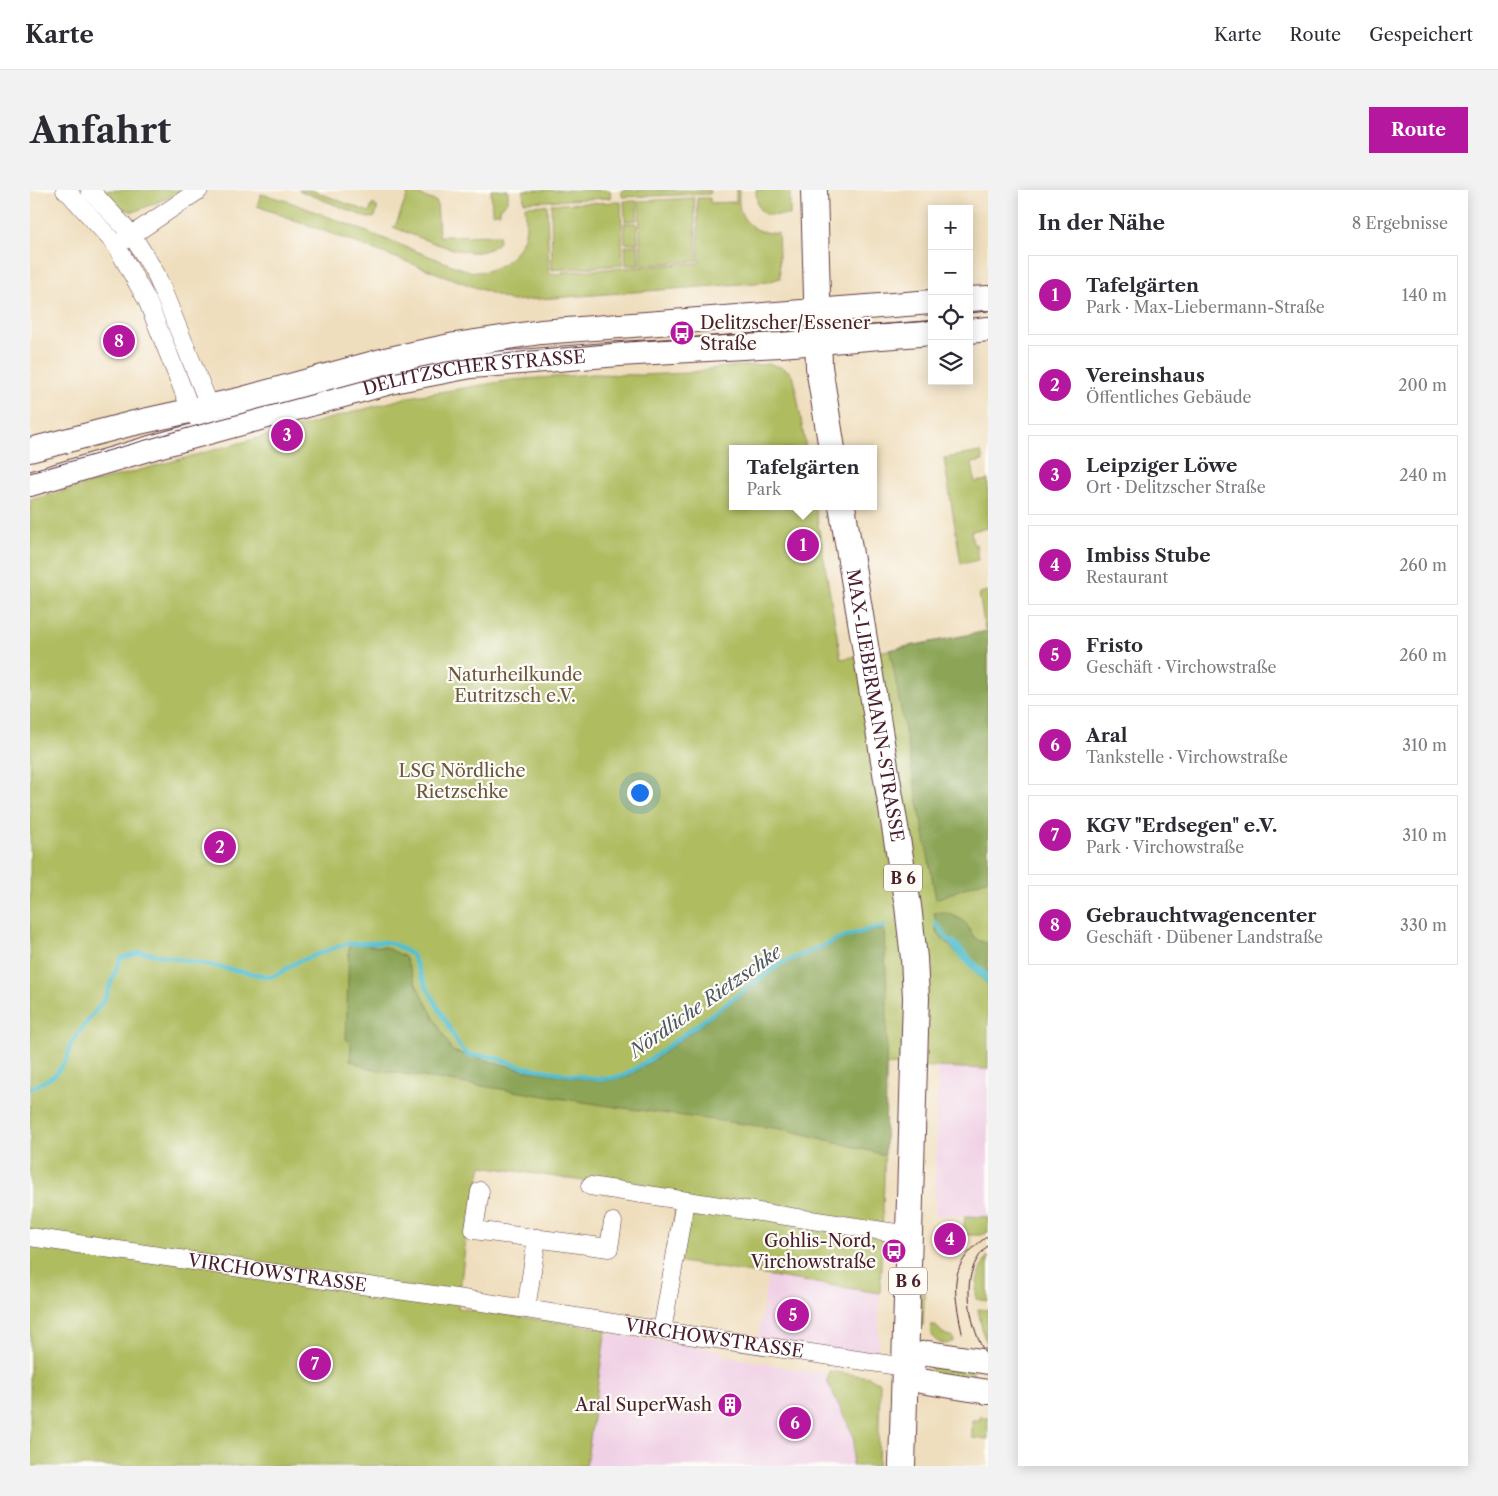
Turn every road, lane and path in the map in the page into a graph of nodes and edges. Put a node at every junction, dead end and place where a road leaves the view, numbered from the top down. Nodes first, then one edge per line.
1 (65, 190) edge
2 (90, 190) edge
3 (199, 190) edge
4 (814, 190) edge
5 (132, 235) junction
6 (116, 245) junction
7 (988, 298) edge
8 (973, 299) edge
9 (928, 302) edge
10 (818, 310) junction
11 (988, 329) edge
12 (973, 331) edge
13 (928, 334) edge
14 (818, 342) junction
15 (201, 409) junction
16 (208, 433) junction
17 (831, 445) edge
18 (30, 450) edge
19 (30, 484) edge
20 (843, 510) edge
21 (590, 1186) dead end
22 (480, 1191) dead end
23 (684, 1201) junction
24 (613, 1222) dead end
25 (910, 1235) junction
26 (30, 1237) edge
27 (537, 1238) junction
28 (526, 1310) junction
29 (662, 1331) junction
30 (988, 1362) edge
31 (905, 1367) junction
32 (988, 1392) edge
33 (902, 1466) edge

1 - 6 street
2 - 5 street
3 - 5 street
4 - 10 main road
5 - 6 street
5 - 15 street
6 - 15 street
7 - 8 main road
9 - 10 main road, DELITZSCHER STRASSE
10 - 14 main road
10 - 15 main road, DELITZSCHER STRASSE
11 - 12 main road
13 - 14 main road, DELITZSCHER STRASSE
14 - 16 main road, DELITZSCHER STRASSE
14 - 17 main road
15 - 16 street
15 - 18 main road, DELITZSCHER STRASSE
16 - 19 main road, DELITZSCHER STRASSE
20 - 25 main road, MAX-LIEBERMANN-STRASSE / B 6
21 - 23 street
22 - 27 street
23 - 25 street
23 - 29 street
24 - 27 street
25 - 31 main road, MAX-LIEBERMANN-STRASSE / B 6
26 - 28 street, VIRCHOWSTRASSE
27 - 28 street
28 - 29 street, VIRCHOWSTRASSE
29 - 31 street, VIRCHOWSTRASSE
30 - 31 main road
31 - 32 main road, VIRCHOWSTRASSE
31 - 33 main road, MAX-LIEBERMANN-STRASSE / B 6

